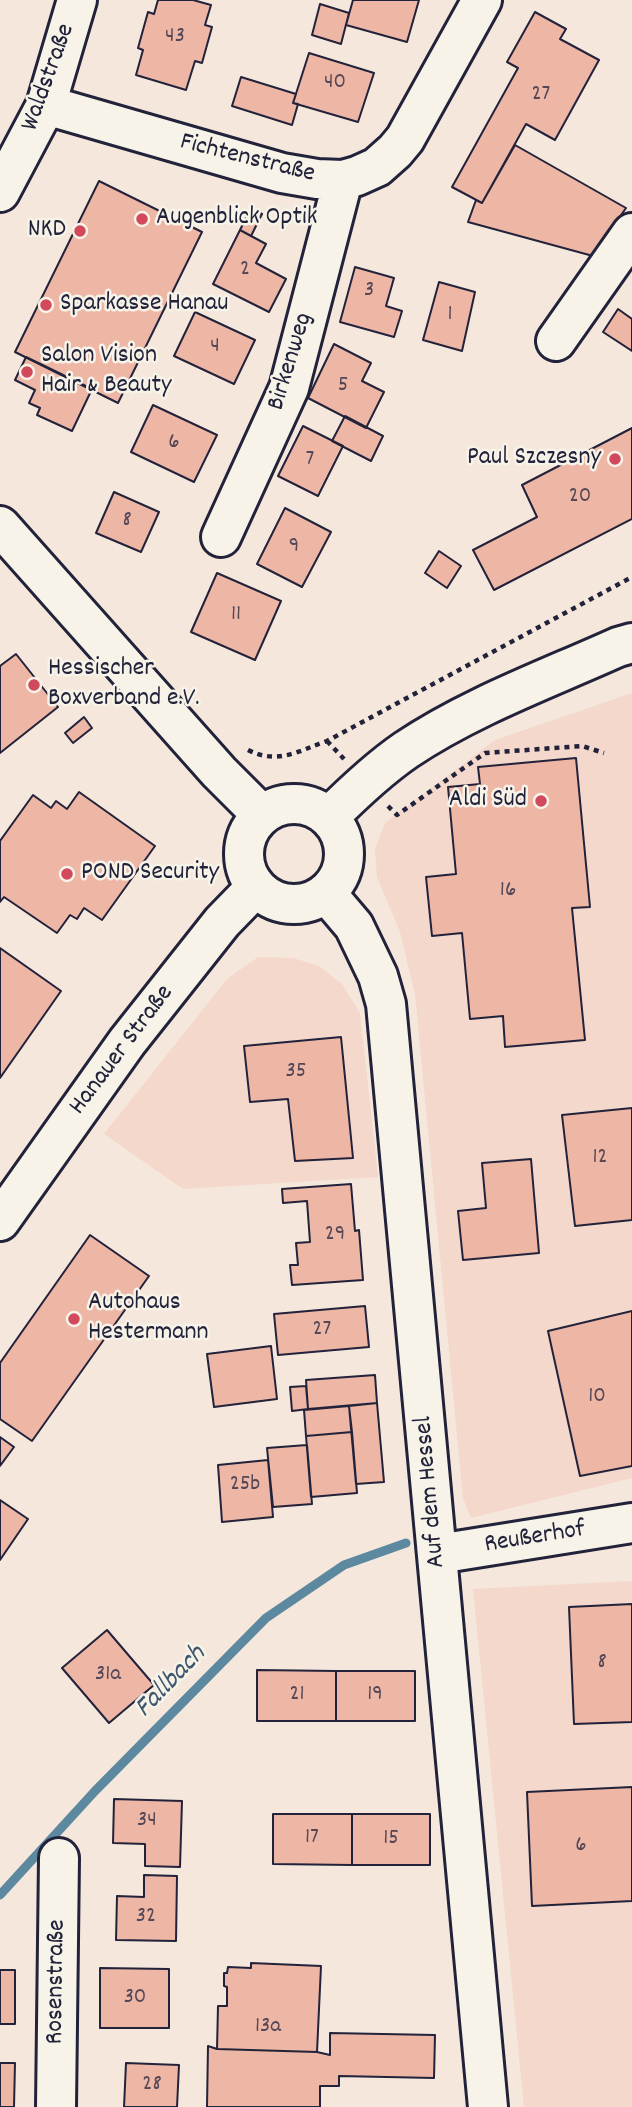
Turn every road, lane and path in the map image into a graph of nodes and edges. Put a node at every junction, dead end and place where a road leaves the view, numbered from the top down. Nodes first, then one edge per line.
1 (77, 0) edge
2 (482, 0) edge
3 (46, 105) junction
4 (343, 180) junction
5 (0, 192) edge
6 (632, 233) edge
7 (556, 341) dead end
8 (0, 526) edge
9 (221, 537) dead end
10 (632, 577) edge
11 (627, 641) edge
12 (604, 753) dead end
13 (219, 772) junction
14 (262, 815) junction
15 (397, 815) dead end
16 (329, 817) junction
17 (256, 887) junction
18 (326, 893) junction
19 (0, 1221) edge
20 (632, 1523) edge
21 (438, 1554) junction
22 (59, 1858) dead end
23 (56, 2107) edge
24 (488, 2107) edge

1 - 3 street, Waldstraße
2 - 4 street, Fichtenstraße
3 - 4 street, Fichtenstraße
3 - 5 street, Waldstraße
4 - 9 street, Birkenweg
6 - 7 street
8 - 13 street
10 - 13 path
11 - 16 street
12 - 15 path
13 - 14 street
14 - 16 street
14 - 17 street
16 - 18 street
17 - 18 street
17 - 19 street, Hanauer Straße
18 - 21 street, Auf dem Hessel
20 - 21 street, Reußerhof
21 - 24 street, Auf dem Hessel
22 - 23 street, Rosenstraße

